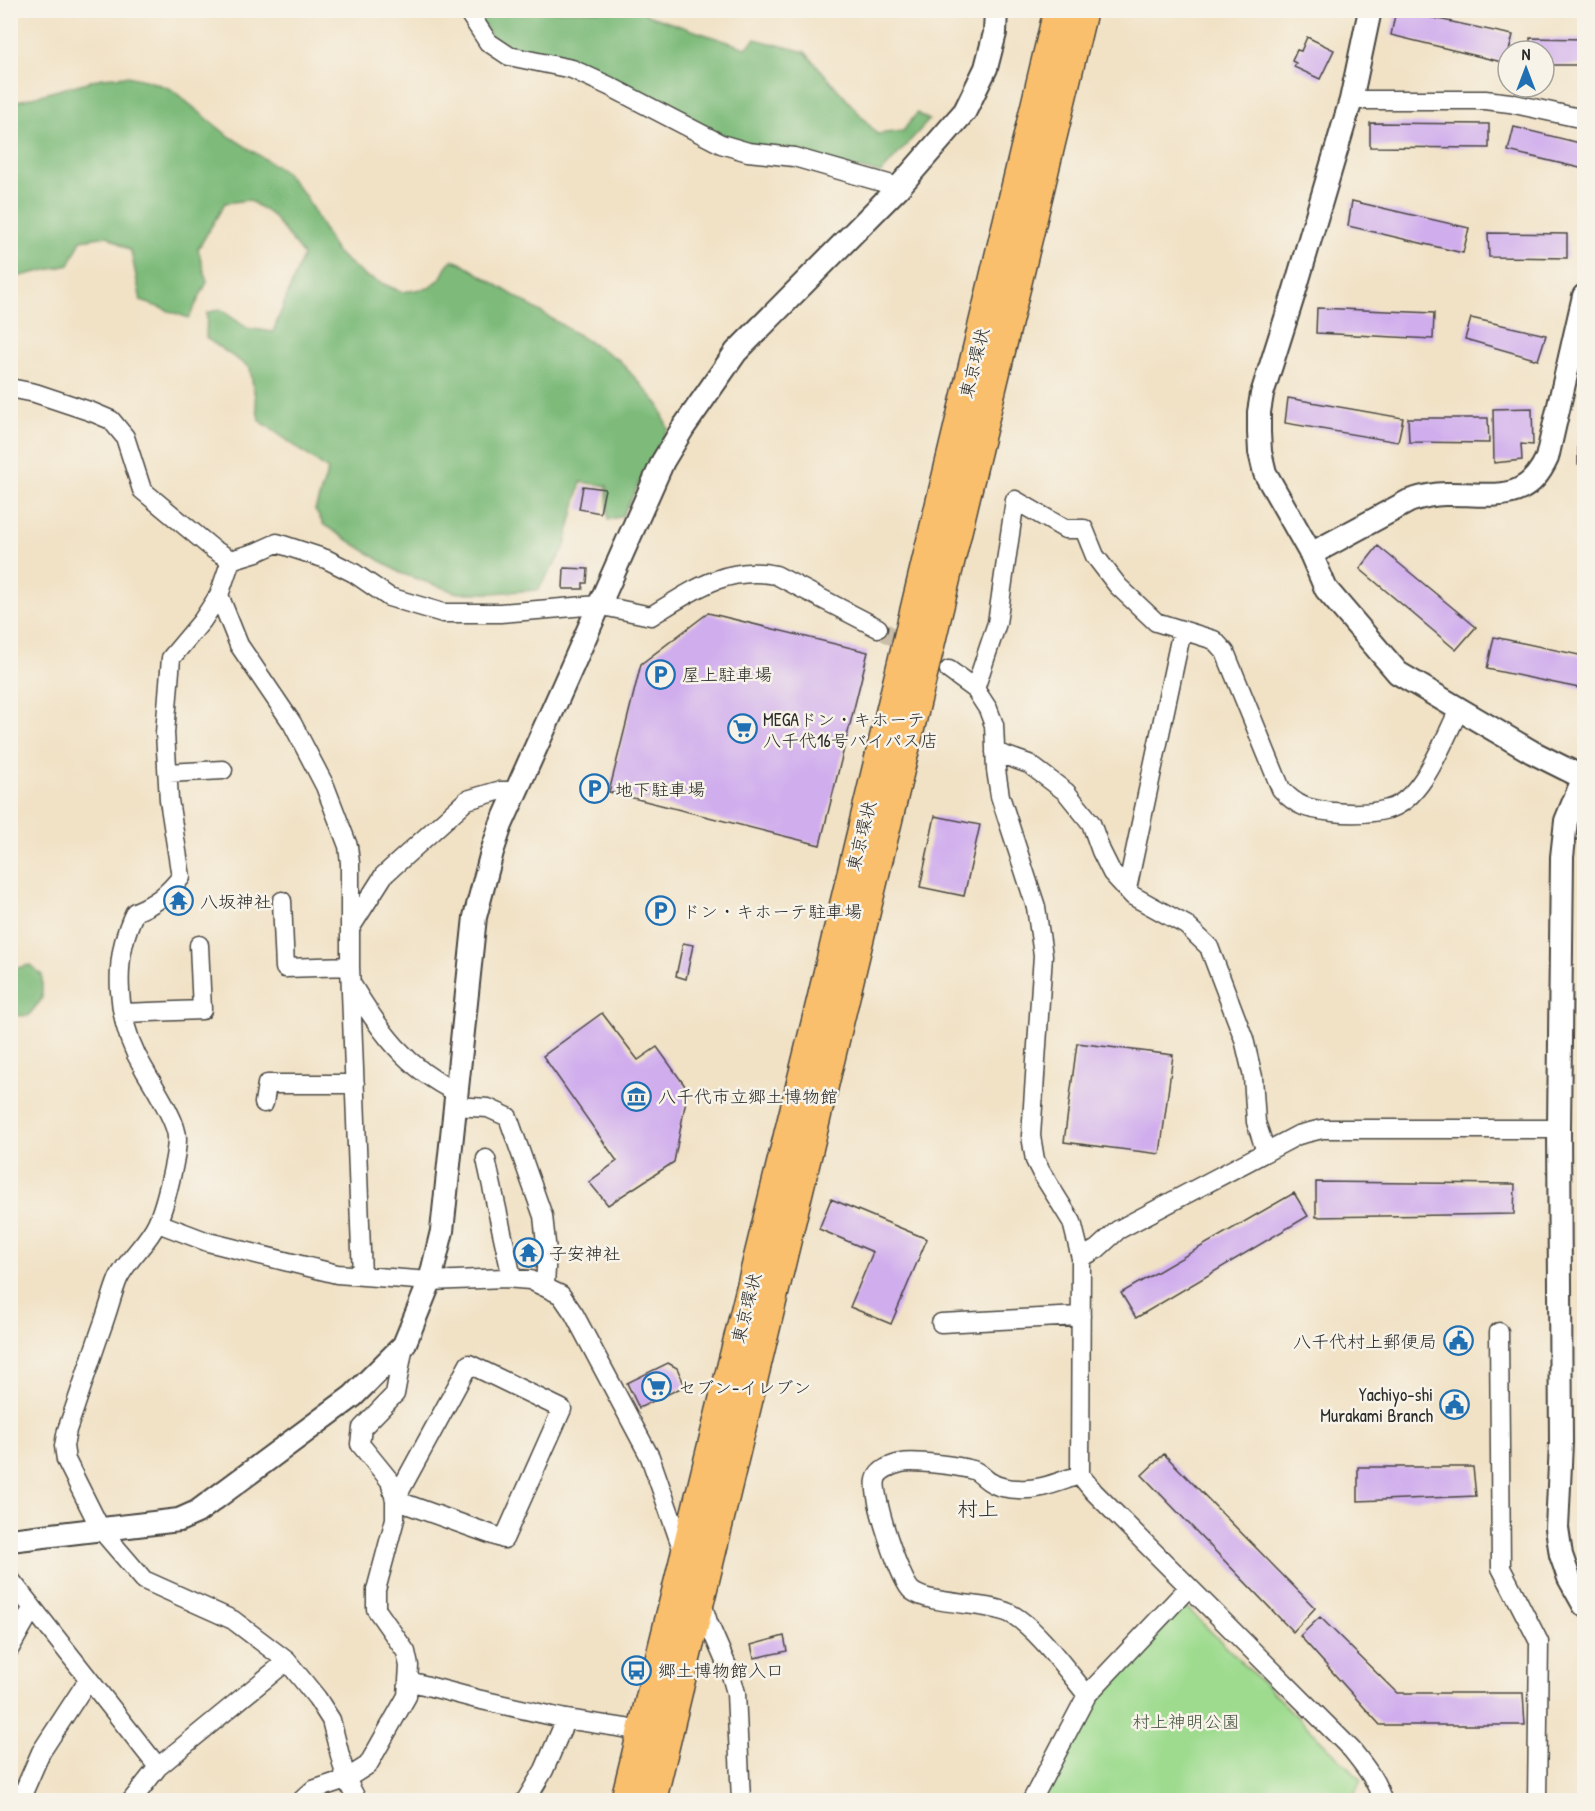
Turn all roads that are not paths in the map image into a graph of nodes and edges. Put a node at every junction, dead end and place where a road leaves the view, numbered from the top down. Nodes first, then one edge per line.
1 (467, 10) edge
2 (996, 10) edge
3 (1059, 10) edge
4 (1082, 10) edge
5 (1370, 10) edge
6 (1351, 100) junction
7 (1584, 120) edge
8 (899, 187) junction
9 (1584, 296) edge
10 (10, 388) edge
11 (1311, 554) junction
12 (231, 560) junction
13 (219, 595) junction
14 (598, 605) junction
15 (878, 628) tunnel mouth
16 (1182, 630) junction
17 (949, 670) tunnel mouth
18 (975, 689) junction
19 (1459, 710) junction
20 (995, 752) junction
21 (223, 770) dead end
22 (168, 773) junction
23 (1584, 778) edge
24 (516, 791) junction
25 (1127, 889) junction
26 (282, 901) dead end
27 (351, 927) junction
28 (199, 945) dead end
29 (350, 975) junction
30 (123, 1013) junction
31 (356, 1084) junction
32 (455, 1099) junction
33 (264, 1103) dead end
34 (1559, 1129) junction
35 (1266, 1152) junction
36 (486, 1159) dead end
37 (158, 1223) junction
38 (1082, 1258) junction
39 (362, 1276) junction
40 (512, 1278) junction
41 (430, 1281) junction
42 (545, 1285) junction
43 (1081, 1316) junction
44 (941, 1323) dead end
45 (1499, 1332) dead end
46 (404, 1345) junction
47 (1080, 1475) junction
48 (395, 1500) junction
49 (101, 1530) junction
50 (10, 1540) edge
51 (686, 1560) junction
52 (10, 1579) edge
53 (1188, 1587) junction
54 (700, 1598) junction
55 (1584, 1605) edge
56 (32, 1609) junction
57 (10, 1648) edge
58 (286, 1661) junction
59 (88, 1680) junction
60 (409, 1681) junction
61 (1087, 1695) junction
62 (566, 1719) junction
63 (644, 1731) junction
64 (158, 1767) junction
65 (346, 1779) junction
66 (20, 1800) edge
67 (132, 1800) edge
68 (302, 1800) edge
69 (357, 1800) edge
70 (526, 1800) edge
71 (626, 1800) edge
72 (651, 1800) edge
73 (741, 1800) edge
74 (1032, 1800) edge
75 (1382, 1800) edge
76 (1537, 1800) edge

1 - 8 street
2 - 8 street
3 - 51 highway, 東京環状
4 - 54 highway, 東京環状
5 - 6 street
6 - 7 street
6 - 11 street
8 - 14 street
9 - 11 street
10 - 12 street
11 - 19 street
12 - 13 street
12 - 14 street
13 - 22 street
13 - 27 street
14 - 15 street
14 - 24 street
16 - 18 street
16 - 19 street
16 - 25 street
17 - 18 street
18 - 20 street
19 - 23 street
20 - 25 street
20 - 38 street
21 - 22 street
22 - 30 street
23 - 34 street
24 - 27 street
24 - 32 street
25 - 35 street
26 - 29 street
27 - 29 street
28 - 30 street
29 - 31 street
29 - 32 street
30 - 37 street
31 - 33 street
31 - 39 street
32 - 41 street
32 - 42 street
34 - 35 street
34 - 55 street
35 - 38 street
36 - 40 street
37 - 39 street
37 - 49 street
38 - 43 street
39 - 41 street
40 - 41 street
40 - 42 street
41 - 46 street
42 - 51 street
43 - 44 street
43 - 47 street
45 - 76 street
46 - 48 street
46 - 49 street
47 - 53 street
47 - 61 street
48 - 48 street
48 - 60 street
49 - 50 street
49 - 58 street
51 - 54 street
51 - 63 highway, 東京環状
52 - 56 street
53 - 61 street
53 - 75 street
54 - 72 highway, 東京環状
54 - 73 street
56 - 57 street
56 - 59 street
58 - 64 street
58 - 65 street
59 - 64 street
59 - 66 street
60 - 62 street
60 - 65 street
61 - 74 street
62 - 63 street
62 - 70 street
63 - 71 highway, 東京環状
64 - 67 street
65 - 68 street
65 - 69 street

